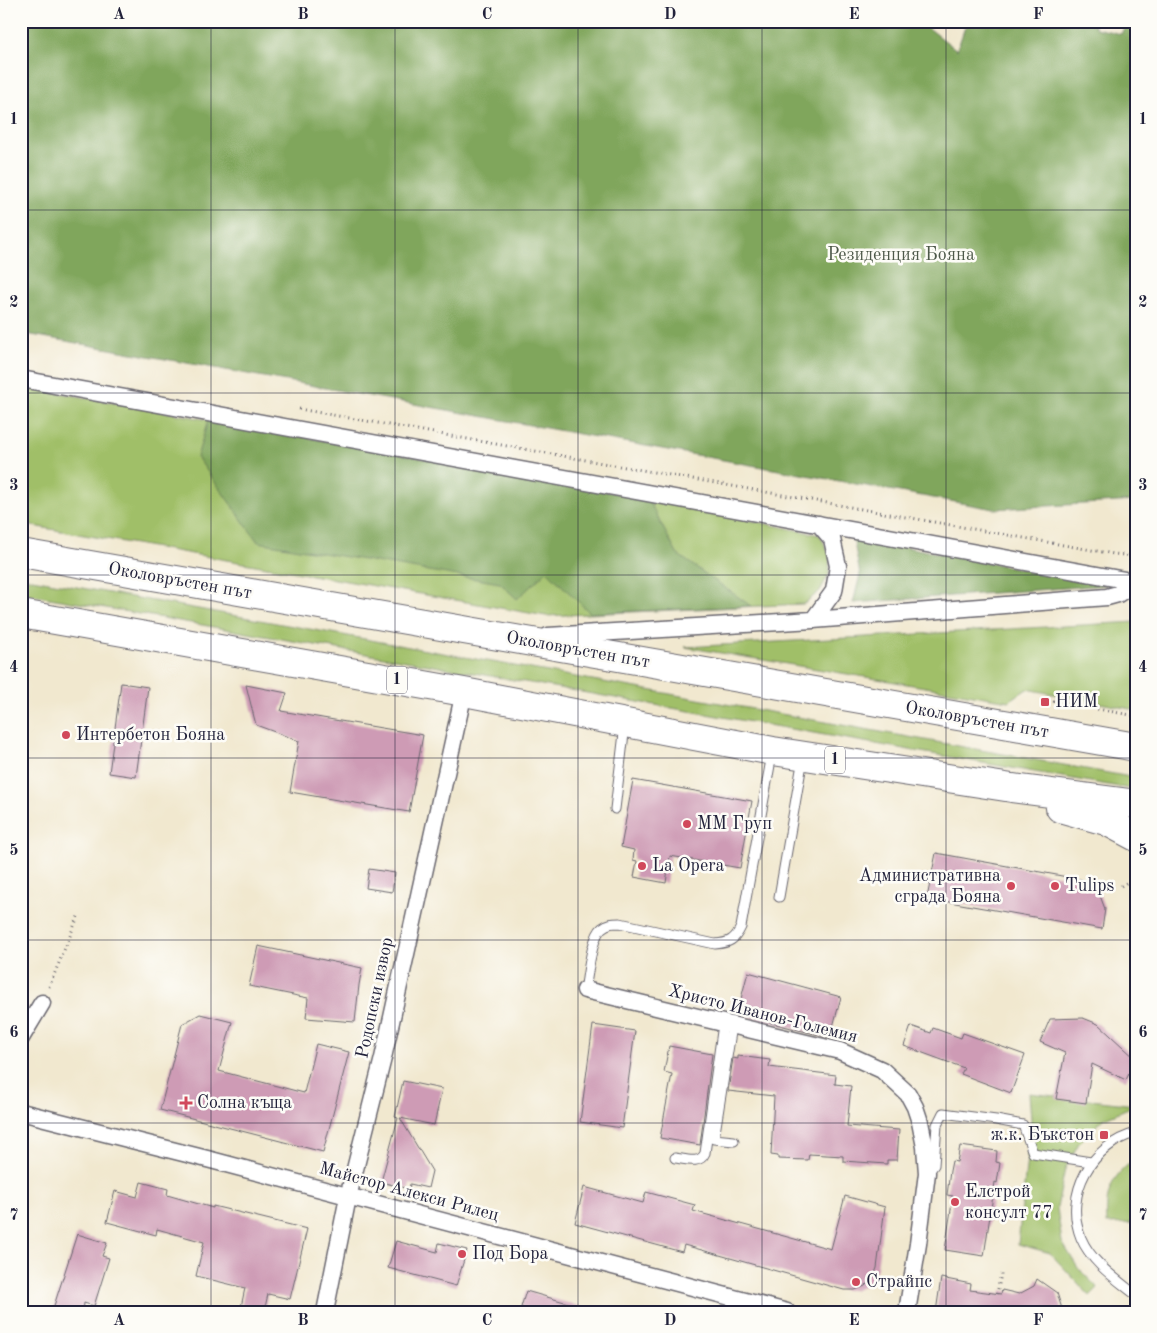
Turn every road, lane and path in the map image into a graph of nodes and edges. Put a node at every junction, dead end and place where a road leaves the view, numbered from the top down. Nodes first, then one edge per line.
1 (21, 379) edge
2 (297, 409) dead end
3 (819, 524) junction
4 (21, 553) edge
5 (1136, 556) edge
6 (1136, 582) edge
7 (21, 614) edge
8 (813, 620) junction
9 (508, 638) junction
10 (464, 692) junction
11 (1053, 701) dead end
12 (1136, 716) edge
13 (625, 722) junction
14 (1136, 747) edge
15 (772, 751) junction
16 (803, 756) junction
17 (1012, 788) junction
18 (1136, 804) edge
19 (615, 809) dead end
20 (1136, 837) edge
21 (1136, 877) edge
22 (1121, 886) dead end
23 (779, 898) dead end
24 (79, 914) dead end
25 (585, 990) joint
26 (42, 1003) joint
27 (728, 1025) junction
28 (21, 1038) edge
29 (21, 1112) edge
30 (1136, 1133) edge
31 (734, 1141) dead end
32 (675, 1158) dead end
33 (1091, 1162) junction
34 (927, 1173) junction
35 (348, 1197) junction
36 (1000, 1274) dead end
37 (997, 1294) dead end
38 (1136, 1295) edge
39 (324, 1312) edge
40 (787, 1312) edge
41 (907, 1312) edge

1 - 3 street
2 - 5 path
3 - 6 street
3 - 8 street
4 - 9 highway, Околовръстен път
6 - 8 street
7 - 10 highway, 1
8 - 9 street
9 - 14 highway, Околовръстен път
10 - 13 highway, 1
10 - 35 street, Родопски извор
11 - 12 path
13 - 15 highway, 1
13 - 19 lane
15 - 16 highway, 1
15 - 25 lane
16 - 17 highway, 1
16 - 23 lane
17 - 18 highway, 1
17 - 20 highway
21 - 22 path
24 - 26 path
25 - 27 street, Христо Иванов-Големия
26 - 28 street
27 - 31 lane
27 - 32 lane
27 - 34 street, Христо Иванов-Големия
29 - 35 street, Майстор Алекси Рилец
30 - 33 lane
33 - 34 lane
33 - 38 lane
34 - 41 street, Христо Иванов-Големия
35 - 39 street, Родопски извор
35 - 40 street, Майстор Алекси Рилец
36 - 37 path

